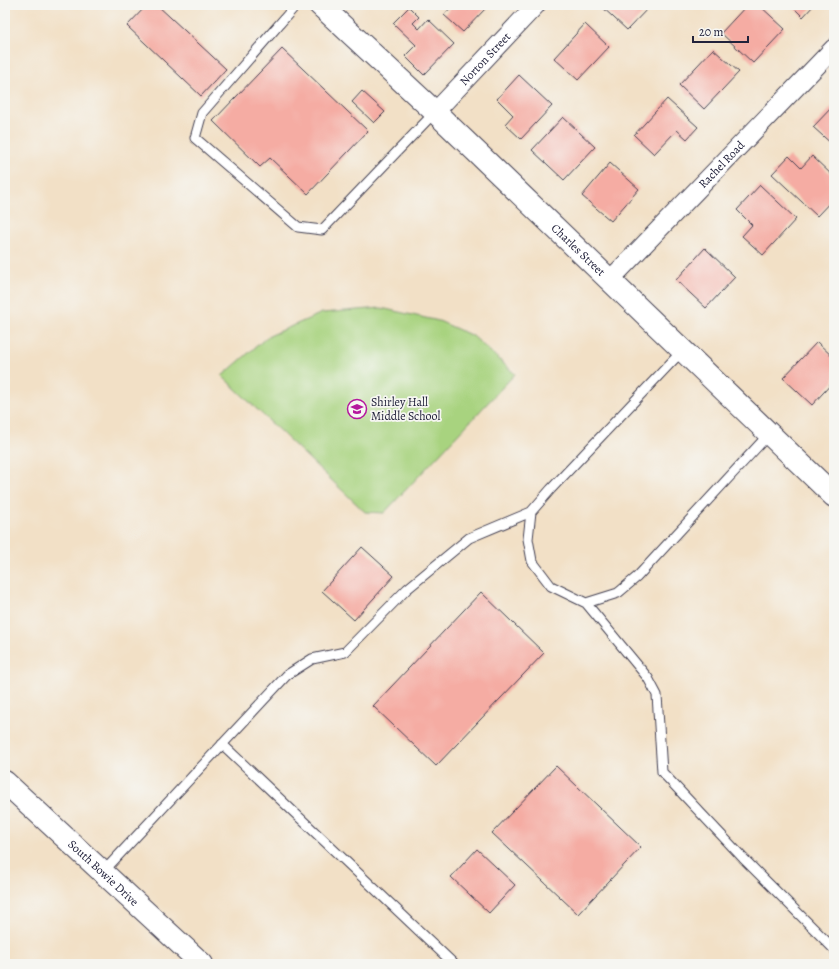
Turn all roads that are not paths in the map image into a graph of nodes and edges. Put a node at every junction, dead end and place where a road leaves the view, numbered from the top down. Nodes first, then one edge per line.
1 (296, 5) edge
2 (320, 5) edge
3 (536, 5) edge
4 (834, 48) edge
5 (435, 112) junction
6 (609, 281) junction
7 (682, 351) junction
8 (769, 434) junction
9 (831, 489) edge
10 (531, 512) junction
11 (586, 603) junction
12 (222, 744) junction
13 (5, 782) edge
14 (103, 872) junction
15 (834, 949) edge
16 (202, 964) edge
17 (454, 964) edge

1 - 5 lane
2 - 5 street, Charles Street
3 - 5 street, Norton Street
4 - 6 street, Rachel Road
5 - 6 street, Charles Street
6 - 7 street, Charles Street
7 - 8 street, Charles Street
7 - 10 lane
8 - 9 street, Charles Street
8 - 11 lane
10 - 11 lane
10 - 12 lane
11 - 15 lane
12 - 14 lane
12 - 17 lane
13 - 14 street, South Bowie Drive
14 - 16 street, South Bowie Drive

